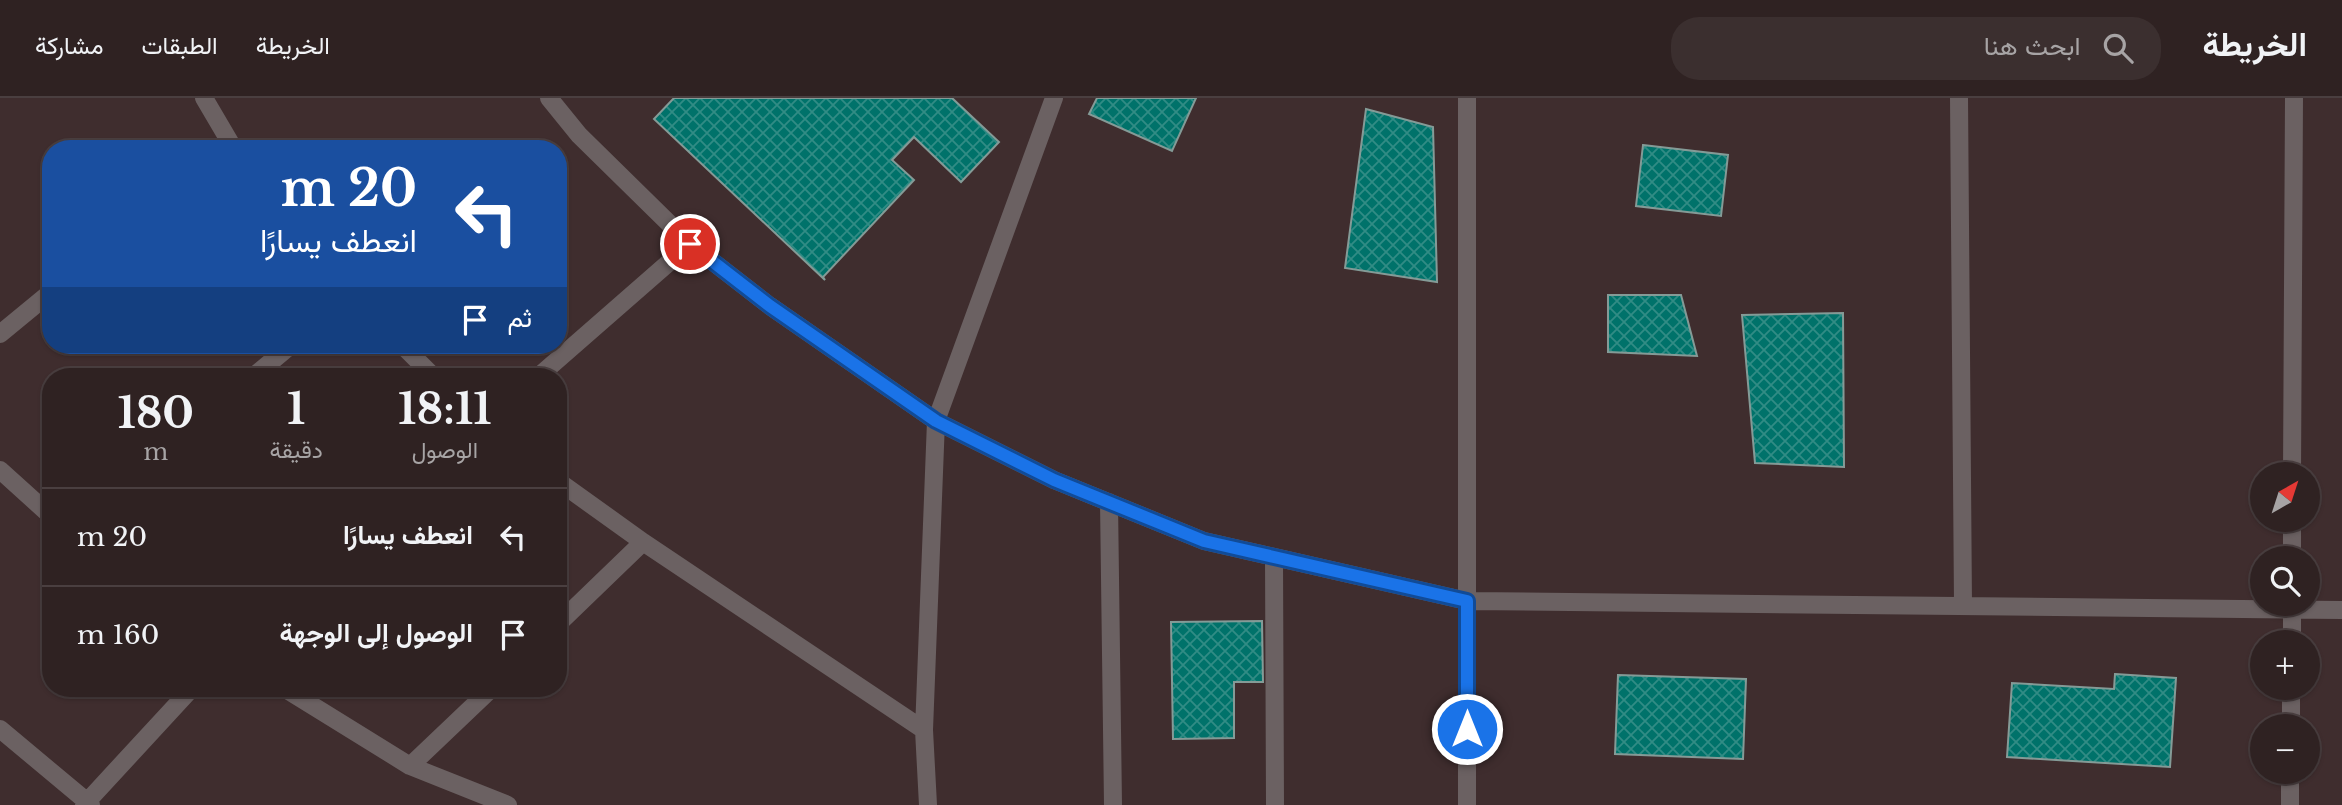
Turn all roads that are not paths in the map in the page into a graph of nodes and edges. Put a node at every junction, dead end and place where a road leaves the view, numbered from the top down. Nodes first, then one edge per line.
1 (204, 98) edge
2 (549, 98) edge
3 (1054, 98) edge
4 (1468, 98) edge
5 (1959, 98) edge
6 (2294, 98) edge
7 (225, 140) edge
8 (690, 244) junction
9 (42, 299) edge
10 (0, 334) edge
11 (567, 352) edge
12 (280, 354) edge
13 (411, 354) edge
14 (564, 354) edge
15 (264, 368) edge
16 (425, 368) edge
17 (548, 368) edge
18 (936, 421) junction
19 (2292, 462) edge
20 (0, 470) edge
21 (567, 487) edge
22 (1108, 502) junction
23 (42, 508) edge
24 (643, 542) junction
25 (1274, 558) junction
26 (1467, 601) junction
27 (1963, 605) junction
28 (2250, 607) edge
29 (2320, 609) edge
30 (2342, 610) edge
31 (567, 615) edge
32 (184, 697) edge
33 (299, 697) edge
34 (483, 697) edge
35 (0, 729) edge
36 (924, 730) junction
37 (410, 766) junction
38 (2290, 784) edge
39 (87, 804) edge
40 (508, 805) edge
41 (928, 805) edge
42 (1113, 805) edge
43 (1275, 805) edge
44 (1467, 805) edge
45 (2290, 805) edge

1 - 7 street
2 - 8 street
3 - 18 street
4 - 26 street
5 - 27 street
6 - 19 street
8 - 11 street
8 - 18 street
9 - 10 street
12 - 15 street
13 - 16 street
14 - 17 street
18 - 22 street
18 - 36 street
20 - 23 street
21 - 24 street
22 - 25 street
22 - 42 street
24 - 31 street
24 - 36 street
25 - 26 street
25 - 43 street
26 - 27 street
26 - 44 street
27 - 28 street
29 - 30 street
32 - 39 street
33 - 37 street
34 - 37 street
35 - 39 street
36 - 41 street
37 - 40 street
38 - 45 street

